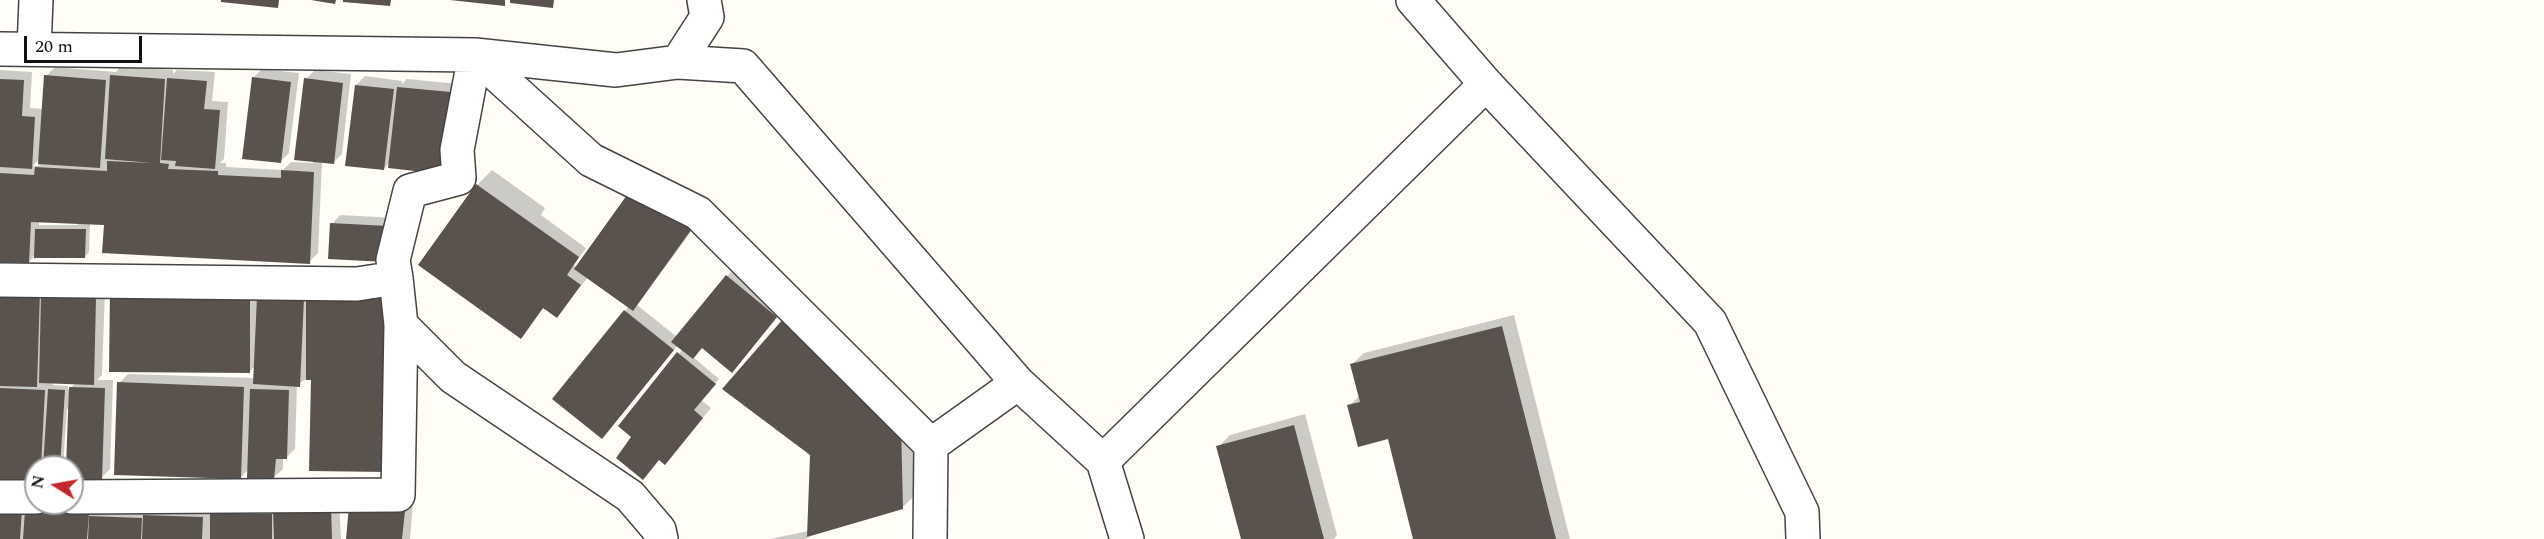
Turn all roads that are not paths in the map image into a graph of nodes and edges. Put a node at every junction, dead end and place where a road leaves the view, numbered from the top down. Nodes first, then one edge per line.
1 (36, 0) edge
2 (704, 0) edge
3 (1413, 0) edge
4 (0, 49) edge
5 (34, 49) junction
6 (475, 55) junction
7 (678, 62) junction
8 (1486, 84) junction
9 (396, 278) junction
10 (0, 280) edge
11 (401, 325) junction
12 (1018, 383) junction
13 (931, 445) junction
14 (1103, 461) junction
15 (0, 497) edge
16 (24, 497) edge
17 (84, 497) edge
18 (661, 539) edge
19 (930, 539) edge
20 (1127, 539) edge
21 (1803, 539) edge

1 - 5 street
2 - 7 street
3 - 8 street
4 - 5 street
5 - 6 street
6 - 7 street
6 - 9 street
6 - 13 street
7 - 12 street
8 - 14 street
8 - 21 street
9 - 10 street
9 - 11 street
11 - 17 street
11 - 18 street
12 - 13 street
12 - 14 street
13 - 19 street
14 - 20 street
15 - 16 street

